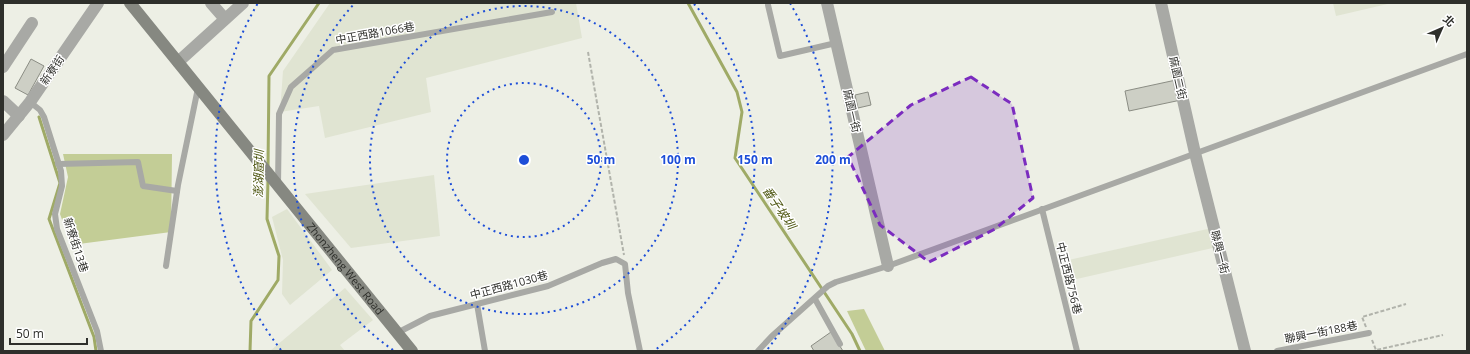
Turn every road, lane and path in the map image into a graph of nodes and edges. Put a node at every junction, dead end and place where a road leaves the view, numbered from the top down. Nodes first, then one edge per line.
1 (98, 3) edge
2 (130, 3) edge
3 (212, 3) edge
4 (243, 3) edge
5 (827, 3) edge
6 (1161, 3) edge
7 (768, 5) dead end
8 (552, 12) dead end
9 (225, 19) junction
10 (32, 23) dead end
11 (836, 43) junction
12 (588, 52) dead end
13 (1467, 54) edge
14 (178, 62) junction
15 (3, 67) edge
16 (198, 88) junction
17 (3, 101) edge
18 (30, 102) junction
19 (19, 116) junction
20 (3, 135) edge
21 (1195, 153) junction
22 (58, 164) junction
23 (278, 187) junction
24 (177, 192) junction
25 (1042, 209) junction
26 (625, 264) junction
27 (166, 266) dead end
28 (888, 266) junction
29 (815, 299) junction
30 (476, 304) junction
31 (1406, 304) dead end
32 (398, 333) junction
33 (1369, 334) junction
34 (1443, 335) dead end
35 (840, 344) dead end
36 (101, 351) edge
37 (412, 351) edge
38 (485, 351) edge
39 (640, 351) edge
40 (758, 351) edge
41 (1077, 351) edge
42 (1245, 351) edge
43 (1277, 351) edge

1 - 18 street, 新寮街
2 - 14 main road
3 - 9 street
4 - 9 street
5 - 11 street, 麻園一街
6 - 21 street, 麻園二街
7 - 11 lane
8 - 23 lane, 中正西路1066巷
9 - 14 street
10 - 15 street
11 - 28 street, 麻園一街
12 - 26 path
13 - 21 lane
14 - 16 main road
16 - 23 main road, Zhonzheng West Road
16 - 24 lane
17 - 19 street
18 - 19 street, 新寮街
18 - 22 lane, 新寮街13巷
19 - 20 street, 新寮街
21 - 25 lane
21 - 42 street, 聯興一街
22 - 24 lane
22 - 36 lane, 新寮街13巷
23 - 32 main road, Zhonzheng West Road
24 - 27 lane
25 - 28 lane
25 - 41 lane, 中正西路756巷
26 - 30 lane, 中正西路1030巷
26 - 39 lane
28 - 29 lane
29 - 35 lane
29 - 40 lane
30 - 32 lane, 中正西路1030巷
30 - 38 lane
31 - 33 path, 聯興一街188巷
32 - 37 main road, Zhonzheng West Road
33 - 34 path, 聯興一街188巷
33 - 43 lane, 聯興一街188巷

